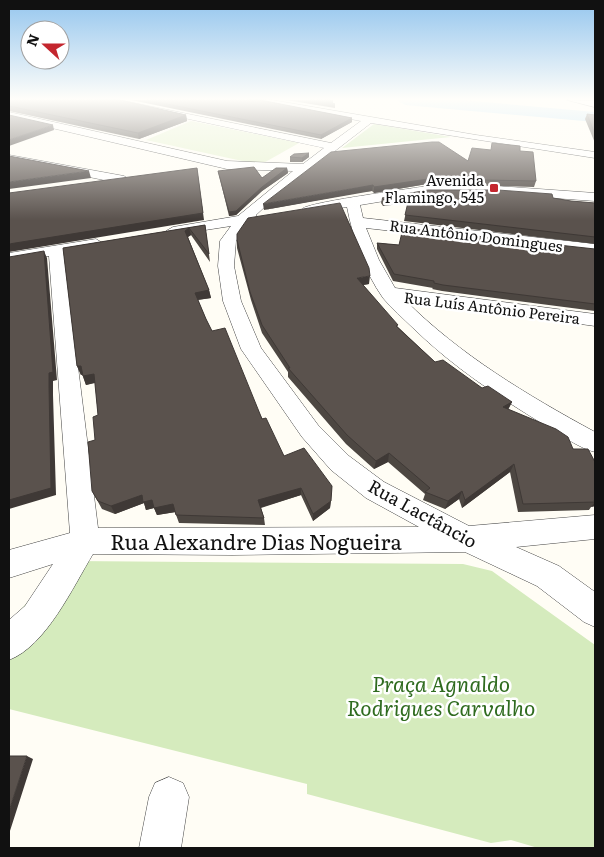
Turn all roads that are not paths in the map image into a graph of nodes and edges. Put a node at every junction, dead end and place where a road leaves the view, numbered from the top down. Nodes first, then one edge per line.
1 (132, 140) edge
2 (284, 140) edge
3 (342, 140) edge
4 (458, 140) edge
5 (490, 140) edge
6 (534, 140) edge
7 (550, 142) dead end
8 (431, 143) edge
9 (330, 149) junction
10 (352, 150) edge
11 (595, 155) edge
12 (9, 158) edge
13 (228, 165) junction
14 (304, 168) junction
15 (192, 170) edge
16 (86, 185) edge
17 (595, 197) edge
18 (352, 201) junction
19 (297, 211) edge
20 (270, 215) edge
21 (242, 220) junction
22 (356, 222) junction
23 (154, 234) edge
24 (105, 242) edge
25 (595, 249) edge
26 (56, 250) junction
27 (9, 258) edge
28 (390, 293) junction
29 (595, 320) edge
30 (595, 443) edge
31 (595, 527) edge
32 (467, 539) junction
33 (85, 541) junction
34 (9, 564) edge
35 (595, 611) edge
36 (9, 642) edge
37 (169, 797) dead end
38 (160, 848) edge

1 - 13 street
2 - 9 street
3 - 9 street, Rua Lactâncio
4 - 8 street
5 - 11 street
6 - 7 street
9 - 10 street
9 - 14 street, Rua Lactâncio
12 - 16 street
13 - 14 street
13 - 15 street
14 - 21 street, Rua Lactâncio
17 - 18 street
18 - 19 street
18 - 22 street
20 - 21 street
21 - 23 street
21 - 32 street, Rua Lactâncio
22 - 25 street, Rua Antônio Domingues
22 - 28 street
24 - 26 street
26 - 27 street
26 - 33 street
28 - 29 street, Rua Luís Antônio Pereira
28 - 30 street
31 - 32 street, Rua Alexandre Dias Nogueira
32 - 33 street, Rua Alexandre Dias Nogueira
32 - 35 street, Rua Lactâncio
33 - 34 street, Rua Alexandre Dias Nogueira
33 - 36 street
37 - 38 street

